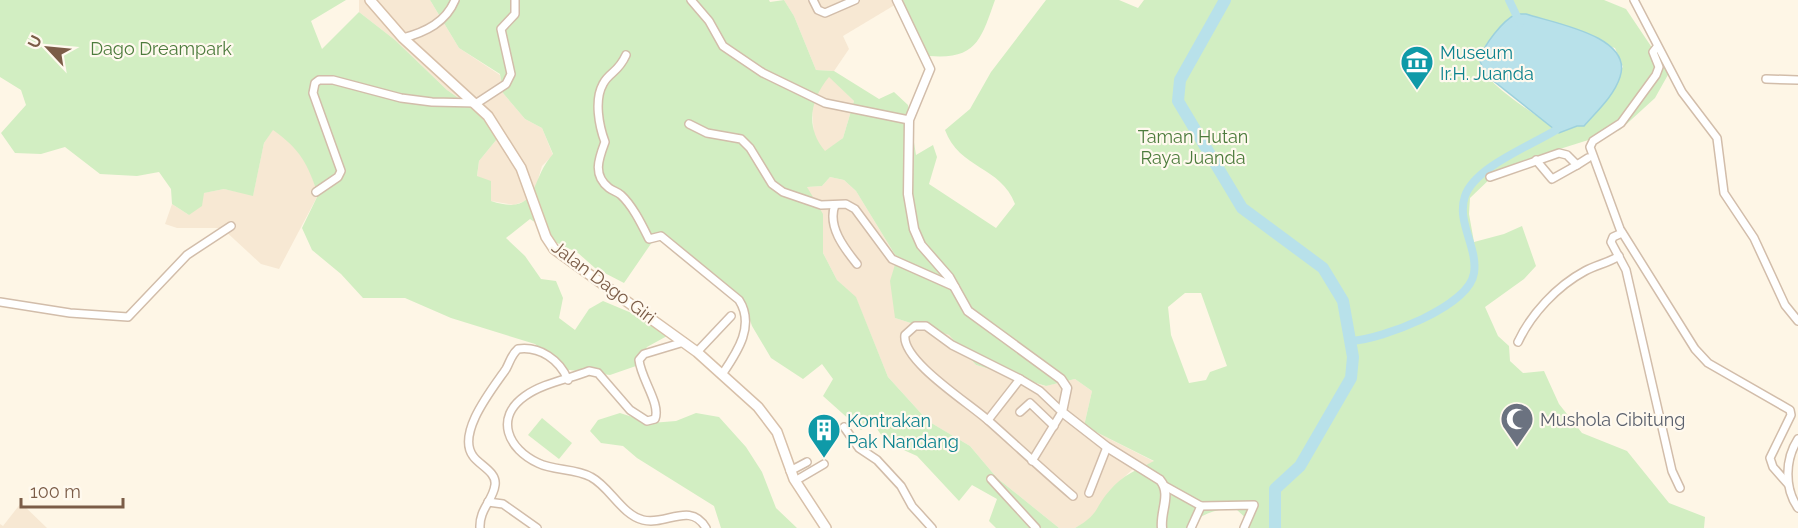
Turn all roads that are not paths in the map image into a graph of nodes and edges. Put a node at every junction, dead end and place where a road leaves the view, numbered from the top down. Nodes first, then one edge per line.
1 (370, 0) edge
2 (455, 0) edge
3 (515, 0) edge
4 (691, 0) edge
5 (813, 0) edge
6 (855, 0) edge
7 (897, 0) edge
8 (1634, 0) edge
9 (403, 38) junction
10 (1657, 47) junction
11 (626, 55) dead end
12 (1766, 79) dead end
13 (1798, 80) edge
14 (477, 103) junction
15 (909, 120) junction
16 (689, 124) dead end
17 (1588, 158) dead end
18 (1536, 160) junction
19 (1577, 165) junction
20 (1490, 177) dead end
21 (316, 192) dead end
22 (835, 205) junction
23 (231, 226) dead end
24 (1621, 231) junction
25 (1619, 256) junction
26 (857, 264) dead end
27 (955, 287) junction
28 (0, 302) edge
29 (731, 316) dead end
30 (1798, 321) edge
31 (684, 342) junction
32 (1518, 342) dead end
33 (698, 352) junction
34 (723, 373) junction
35 (1020, 379) junction
36 (568, 380) junction
37 (1020, 412) dead end
38 (1062, 412) junction
39 (988, 420) junction
40 (1054, 426) junction
41 (844, 427) dead end
42 (1798, 440) edge
43 (1107, 447) junction
44 (1032, 461) junction
45 (807, 462) dead end
46 (824, 464) dead end
47 (790, 471) junction
48 (991, 479) dead end
49 (795, 482) junction
50 (1788, 484) junction
51 (1165, 486) junction
52 (1680, 488) dead end
53 (1089, 493) dead end
54 (1073, 496) dead end
55 (488, 502) junction
56 (1201, 507) junction
57 (1798, 508) edge
58 (652, 524) edge
59 (480, 528) edge
60 (537, 528) edge
61 (706, 528) edge
62 (826, 528) edge
63 (932, 528) edge
64 (1036, 528) edge
65 (1162, 528) edge
66 (1191, 528) edge
67 (1244, 528) edge

1 - 9 main road, Jalan Dago Giri
2 - 9 street
3 - 14 street
4 - 15 street
5 - 6 street
7 - 15 street
8 - 10 street
9 - 14 main road, Jalan Dago Giri
10 - 24 street
10 - 30 street
11 - 34 street
12 - 13 street
14 - 21 street
14 - 31 main road, Jalan Dago Giri
15 - 27 street
16 - 22 street
17 - 19 street
18 - 19 street
18 - 19 street
18 - 20 street
22 - 26 street
22 - 27 street
23 - 28 street
24 - 25 street
24 - 50 street
25 - 32 street
25 - 52 street
27 - 38 street
29 - 33 street
31 - 33 main road, Jalan Dago Giri
31 - 36 street
33 - 34 main road, Jalan Dago Giri
34 - 47 main road, Jalan Dago Giri
35 - 38 street
35 - 39 street
35 - 39 street
36 - 55 street
36 - 58 street
37 - 40 street
38 - 40 street
38 - 43 street
39 - 44 street
40 - 44 street
41 - 63 street
42 - 50 street
43 - 51 street
43 - 53 street
44 - 54 street
45 - 47 street
46 - 49 street
47 - 49 main road, Jalan Dago Giri
48 - 64 street
49 - 62 main road, Jalan Dago Giri
50 - 57 street
51 - 56 street
51 - 65 street
55 - 59 street
55 - 60 street
56 - 66 street
56 - 67 street
58 - 61 street

